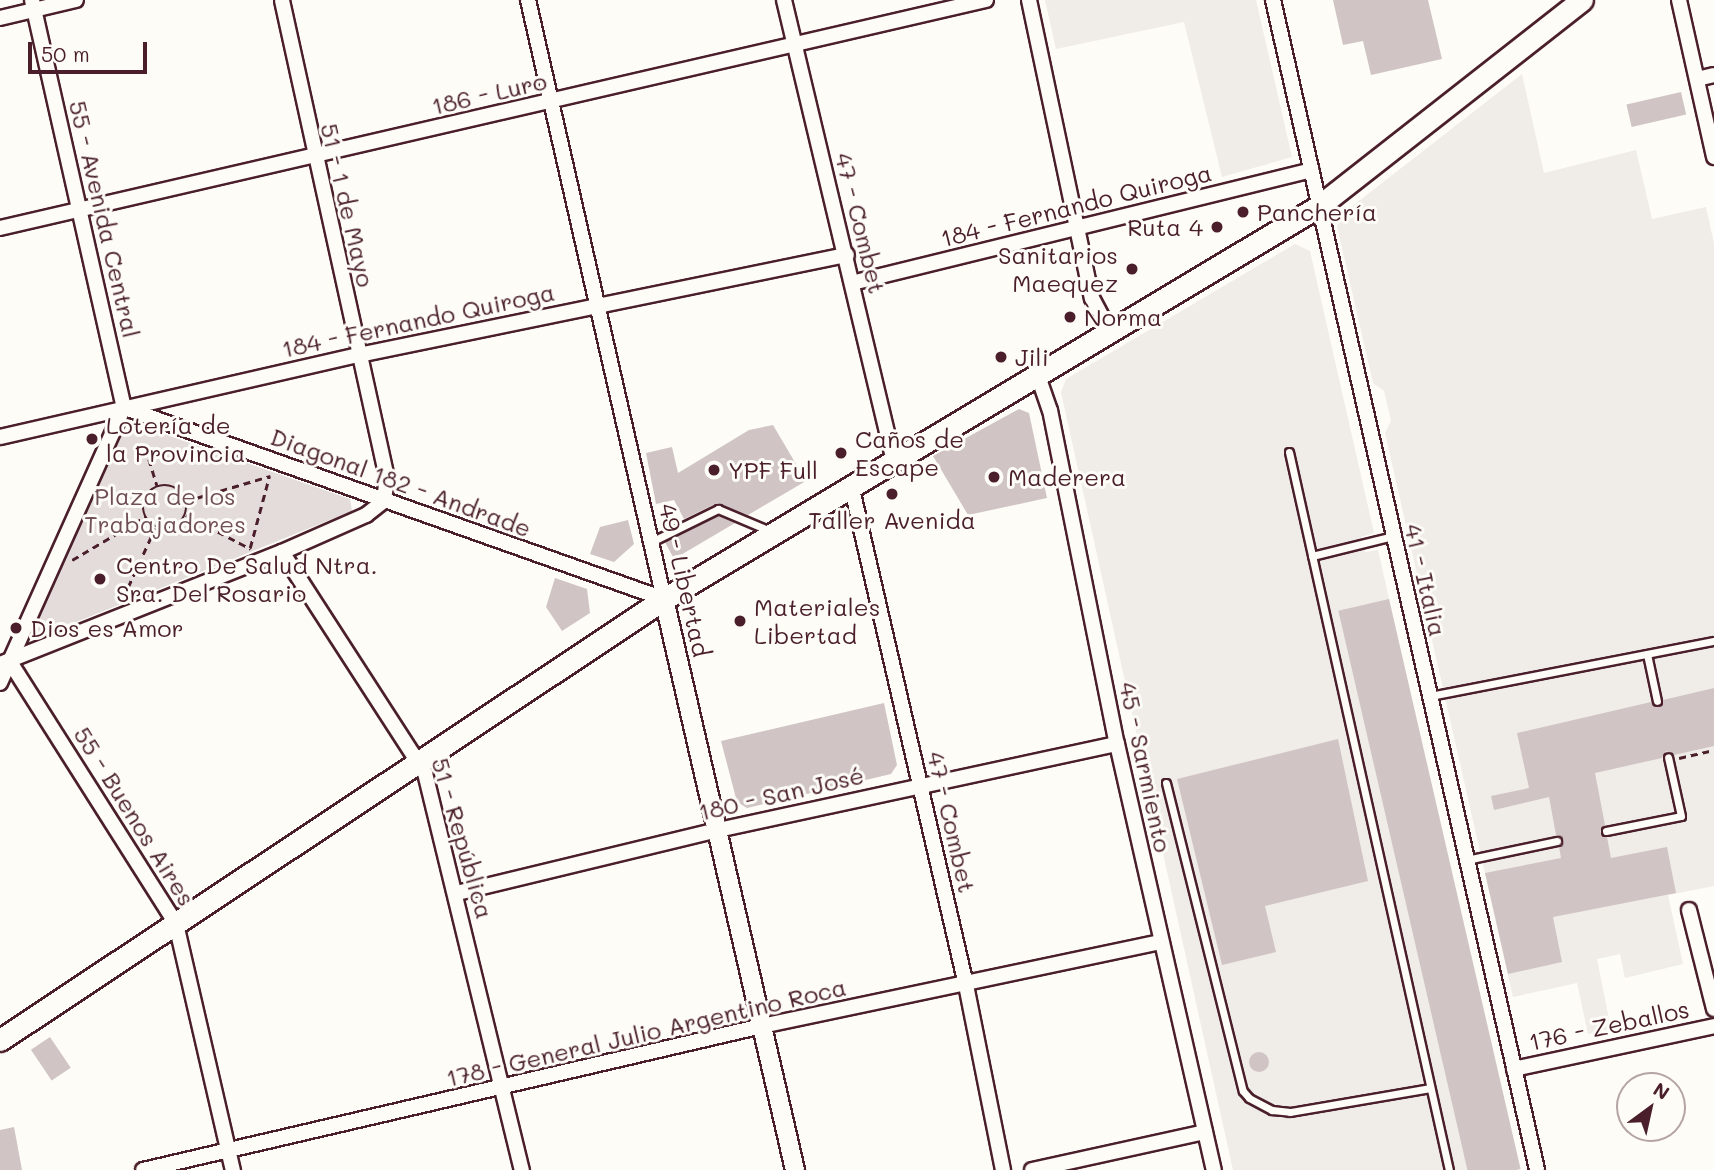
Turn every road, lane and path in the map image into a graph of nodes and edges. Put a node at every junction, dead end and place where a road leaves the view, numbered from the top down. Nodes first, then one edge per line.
1 (76, 0) edge
2 (282, 0) edge
3 (528, 0) edge
4 (784, 0) edge
5 (986, 0) edge
6 (1029, 0) edge
7 (1273, 0) edge
8 (1582, 0) edge
9 (1679, 0) edge
10 (33, 5) edge
11 (0, 19) edge
12 (794, 46) junction
13 (1714, 75) edge
14 (1698, 79) junction
15 (552, 103) junction
16 (313, 156) junction
17 (1714, 157) edge
18 (1311, 170) junction
19 (1319, 206) junction
20 (80, 208) junction
21 (0, 228) edge
22 (1077, 228) junction
23 (846, 255) junction
24 (852, 283) junction
25 (599, 306) junction
26 (1108, 330) junction
27 (359, 355) junction
28 (1037, 373) junction
29 (124, 407) junction
30 (0, 437) edge
31 (1289, 452) dead end
32 (893, 458) junction
33 (149, 460) dead end
34 (283, 465) junction
35 (269, 477) junction
36 (851, 485) junction
37 (157, 486) junction
38 (384, 500) junction
39 (186, 501) junction
40 (186, 515) junction
41 (145, 517) junction
42 (155, 528) junction
43 (774, 532) junction
44 (1393, 536) junction
45 (651, 542) junction
46 (250, 548) junction
47 (275, 554) junction
48 (1312, 556) junction
49 (49, 573) junction
50 (664, 599) junction
51 (113, 621) junction
52 (1714, 641) edge
53 (1647, 654) junction
54 (5, 663) edge
55 (0, 683) edge
56 (1429, 696) junction
57 (1657, 701) dead end
58 (1117, 744) junction
59 (1714, 750) edge
60 (1668, 758) joint
61 (419, 760) junction
62 (1166, 783) dead end
63 (920, 786) junction
64 (718, 831) junction
65 (1606, 831) dead end
66 (1557, 841) dead end
67 (1466, 860) junction
68 (457, 893) junction
69 (1689, 910) dead end
70 (176, 924) junction
71 (1161, 943) junction
72 (966, 985) junction
73 (1714, 1009) edge
74 (762, 1026) junction
75 (1714, 1026) edge
76 (0, 1040) edge
77 (1514, 1069) junction
78 (503, 1087) junction
79 (1430, 1088) junction
80 (1205, 1132) junction
81 (228, 1151) junction
82 (143, 1170) edge
83 (233, 1170) edge
84 (522, 1170) edge
85 (795, 1170) edge
86 (1003, 1170) edge
87 (1032, 1170) edge
88 (1214, 1170) edge
89 (1449, 1170) edge
90 (1537, 1170) edge

1 - 10 street
2 - 16 street, 51 - 1 de Mayo
3 - 15 street, 49 - Libertad
4 - 12 street, 47 - Combet
5 - 12 street, 186 - Luro
6 - 22 street
7 - 18 street, 41 - Italia
8 - 19 main road
9 - 14 street
10 - 11 street
10 - 20 street, 55 - Avenida Central
12 - 15 street, 186 - Luro
12 - 23 street, 47 - Combet
13 - 14 street
14 - 17 street
15 - 16 street, 186 - Luro
15 - 25 street, 49 - Libertad
16 - 20 street, 186 - Luro
16 - 27 street, 51 - 1 de Mayo
18 - 19 street, 41 - Italia
18 - 22 street, 184 - Fernando Quiroga
19 - 26 main road
19 - 44 street, 41 - Italia
20 - 21 street, 186 - Luro
20 - 29 street, 55 - Avenida Central
22 - 24 street, 184 - Fernando Quiroga
22 - 26 street
23 - 24 street, 47 - Combet
23 - 25 street, 184 - Fernando Quiroga
24 - 32 street, 47 - Combet
25 - 27 street, 184 - Fernando Quiroga
25 - 45 street, 49 - Libertad
26 - 28 main road
27 - 29 street, 184 - Fernando Quiroga
27 - 38 street, 51 - 1 de Mayo
28 - 32 main road
28 - 58 street, 45 - Sarmiento
29 - 30 street, 184 - Fernando Quiroga
29 - 34 street, Diagonal 182 - Andrade
29 - 49 street
31 - 48 lane
32 - 36 main road
33 - 37 path
34 - 35 path
34 - 38 street, Diagonal 182 - Andrade
35 - 39 path
35 - 46 path
36 - 43 main road
36 - 63 street, 47 - Combet
37 - 39 path
37 - 41 path
38 - 47 street
38 - 50 street, Diagonal 182 - Andrade
39 - 40 path
40 - 42 path
40 - 46 path
41 - 42 path
41 - 49 path
42 - 51 path
43 - 45 lane
43 - 50 main road
44 - 48 lane
44 - 56 street, 41 - Italia
45 - 50 street, 49 - Libertad
46 - 47 path
47 - 51 street
47 - 61 street, 51 - República
48 - 79 lane
49 - 54 street
50 - 61 main road
50 - 64 street, 49 - Libertad
51 - 54 street
52 - 53 lane
53 - 56 lane
53 - 57 lane
54 - 55 street
54 - 70 street, 55 - Buenos Aires
56 - 67 street, 41 - Italia
58 - 63 street, 180 - San José
58 - 71 street, 45 - Sarmiento
59 - 60 path
60 - 65 lane
61 - 68 street, 51 - República
61 - 70 main road
62 - 79 lane
63 - 64 street, 180 - San José
63 - 72 street, 47 - Combet
64 - 68 street, 180 - San José
64 - 74 street, 49 - Libertad
66 - 67 lane
67 - 77 street, 41 - Italia
68 - 78 street, 51 - República
69 - 73 street
70 - 76 main road
70 - 81 street, 55 - Buenos Aires
71 - 72 street, 178 - General Julio Argentino Roca
71 - 80 street, 45 - Sarmiento
72 - 74 street, 178 - General Julio Argentino Roca
72 - 86 street, 47 - Combet
74 - 78 street, 178 - General Julio Argentino Roca
74 - 85 street, 49 - Libertad
75 - 77 street, 176 - Zeballos
77 - 90 street, 41 - Italia
78 - 81 street, 178 - General Julio Argentino Roca
78 - 84 street, 51 - República
79 - 89 lane
80 - 87 street
80 - 88 street, 45 - Sarmiento
81 - 82 street, 178 - General Julio Argentino Roca
81 - 83 street, 55 - Buenos Aires

